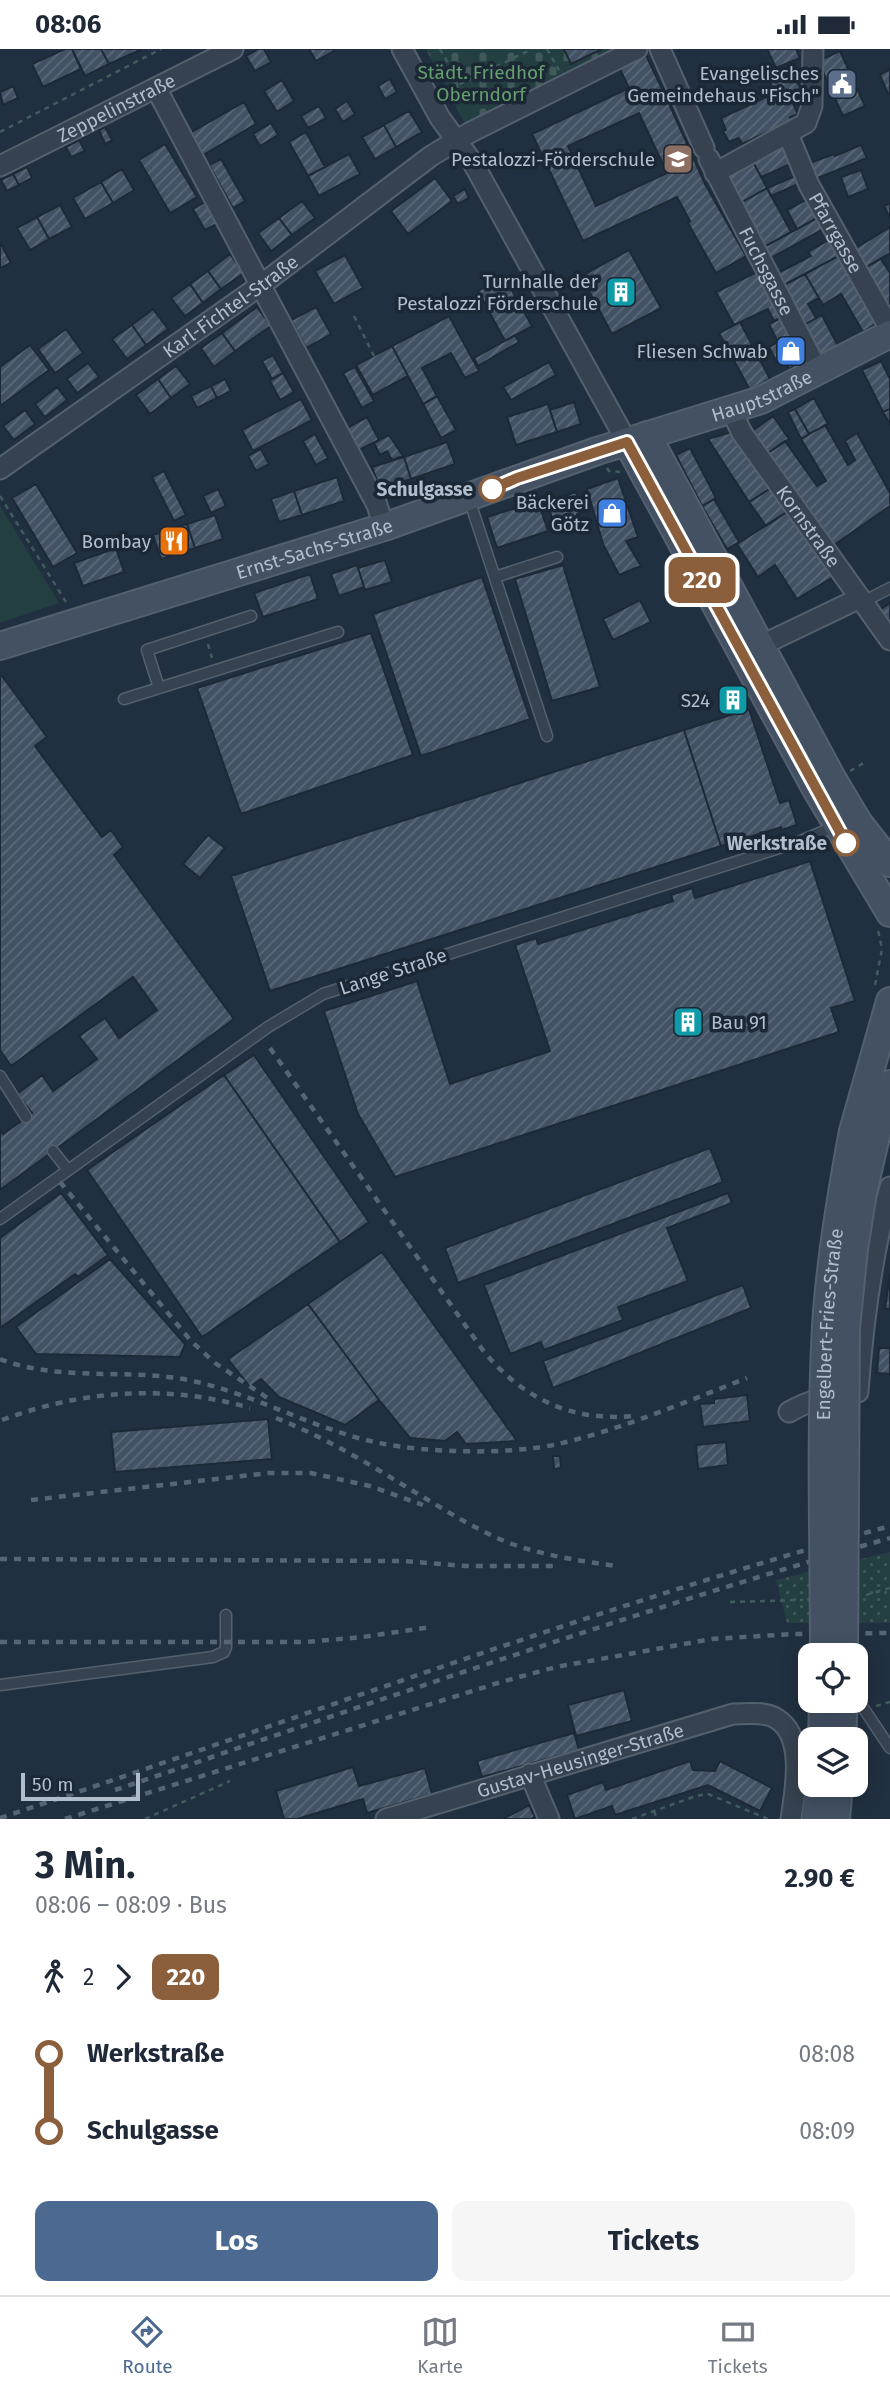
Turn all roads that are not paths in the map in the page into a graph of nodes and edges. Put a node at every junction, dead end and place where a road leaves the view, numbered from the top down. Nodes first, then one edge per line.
1 (233, 49) edge
2 (402, 49) edge
3 (637, 49) edge
4 (660, 49) edge
5 (813, 49) edge
6 (156, 88) junction
7 (788, 134) junction
8 (457, 141) junction
9 (709, 160) junction
10 (0, 166) edge
11 (261, 285) junction
12 (890, 329) edge
13 (890, 334) edge
14 (818, 371) junction
15 (731, 411) junction
16 (637, 439) junction
17 (0, 469) edge
18 (468, 498) junction
19 (384, 527) junction
20 (557, 557) dead end
21 (495, 576) junction
22 (890, 588) edge
23 (861, 600) junction
24 (251, 616) dead end
25 (338, 632) dead end
26 (890, 640) edge
27 (0, 646) edge
28 (760, 646) junction
29 (159, 688) junction
30 (124, 699) dead end
31 (547, 736) dead end
32 (836, 826) junction
33 (888, 858) edge
34 (890, 913) edge
35 (890, 1001) edge
36 (0, 1076) edge
37 (890, 1084) edge
38 (26, 1117) dead end
39 (864, 1133) junction
40 (53, 1151) dead end
41 (68, 1170) junction
42 (890, 1187) edge
43 (0, 1219) edge
44 (789, 1412) dead end
45 (226, 1615) dead end
46 (824, 1643) edge
47 (844, 1643) edge
48 (0, 1685) edge
49 (861, 1713) edge
50 (890, 1748) edge
51 (530, 1774) junction
52 (818, 1797) edge
53 (838, 1797) edge
54 (396, 1817) edge
55 (549, 1819) edge
56 (791, 1819) edge
57 (815, 1819) edge
58 (836, 1819) edge

1 - 6 street, Zeppelinstraße
2 - 8 street
3 - 8 street, Karl-Fichtel-Straße
4 - 9 street, Fuchsgasse
5 - 7 street
6 - 10 street, Zeppelinstraße
6 - 11 street
7 - 9 street
7 - 12 street, Pfarrgasse
8 - 11 street, Karl-Fichtel-Straße
8 - 16 street
9 - 14 street, Fuchsgasse
11 - 17 street, Karl-Fichtel-Straße
11 - 19 street
13 - 14 main road, Hauptstraße
14 - 15 main road, Hauptstraße
15 - 16 main road, Hauptstraße
15 - 23 street, Kornstraße
16 - 18 main road, Ernst-Sachs-Straße
16 - 28 main road
16 - 32 main road
18 - 19 main road, Ernst-Sachs-Straße
18 - 21 lane
19 - 27 main road, Ernst-Sachs-Straße
20 - 21 lane
21 - 31 lane
22 - 23 lane
23 - 26 street, Kornstraße
23 - 28 street
24 - 29 lane
25 - 29 lane
28 - 33 main road
29 - 30 lane
32 - 34 main road
32 - 41 lane, Lange Straße
35 - 39 main road, Engelbert-Fries-Straße
36 - 38 lane
37 - 39 main road, Engelbert-Fries-Straße
39 - 46 main road, Engelbert-Fries-Straße, bridge
39 - 47 main road, Engelbert-Fries-Straße, bridge
40 - 41 lane
41 - 43 lane, Lange Straße
42 - 44 street
45 - 48 lane
49 - 50 lane
51 - 54 street, Gustav-Heusinger-Straße
51 - 55 street
51 - 56 street, Gustav-Heusinger-Straße
52 - 57 main road
53 - 58 main road

